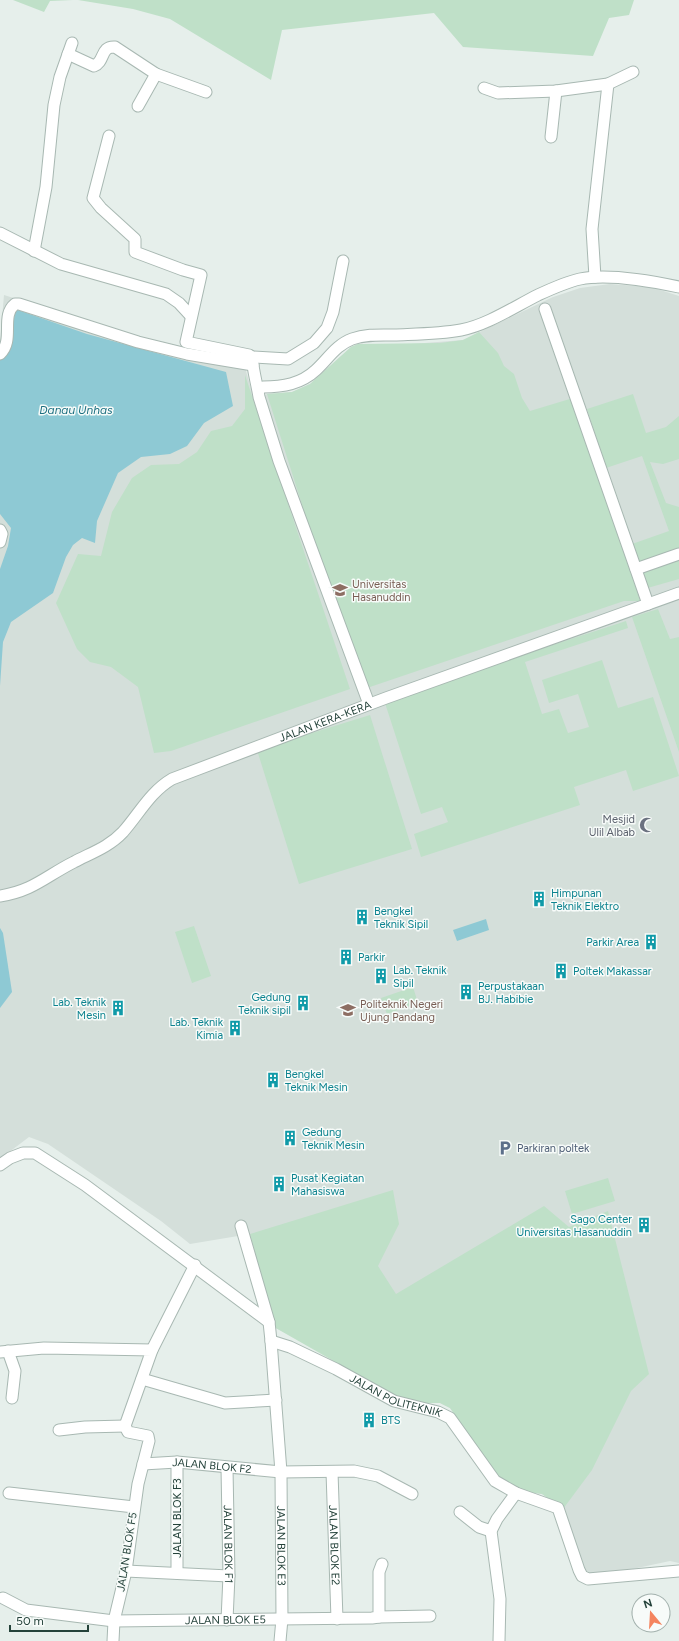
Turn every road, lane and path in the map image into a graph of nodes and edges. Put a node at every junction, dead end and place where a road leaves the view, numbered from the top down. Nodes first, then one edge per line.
1 (72, 43) dead end
2 (68, 54) junction
3 (633, 72) dead end
4 (156, 74) junction
5 (608, 84) junction
6 (484, 88) dead end
7 (556, 90) junction
8 (206, 92) dead end
9 (138, 106) dead end
10 (109, 136) dead end
11 (551, 137) dead end
12 (0, 233) edge
13 (34, 251) junction
14 (343, 260) dead end
15 (595, 270) junction
16 (679, 287) edge
17 (546, 309) dead end
18 (191, 316) junction
19 (0, 354) edge
20 (255, 373) junction
21 (0, 530) edge
22 (0, 542) edge
23 (679, 554) edge
24 (636, 569) junction
25 (679, 593) edge
26 (648, 604) junction
27 (369, 704) junction
28 (0, 896) edge
29 (0, 1165) edge
30 (241, 1226) dead end
31 (194, 1265) junction
32 (269, 1322) junction
33 (271, 1341) junction
34 (152, 1350) junction
35 (4, 1352) edge
36 (142, 1379) junction
37 (12, 1398) dead end
38 (276, 1400) junction
39 (125, 1426) junction
40 (59, 1430) dead end
41 (177, 1462) junction
42 (143, 1464) junction
43 (227, 1468) junction
44 (281, 1472) junction
45 (332, 1472) junction
46 (9, 1493) dead end
47 (516, 1493) junction
48 (412, 1494) dead end
49 (134, 1507) junction
50 (460, 1512) dead end
51 (491, 1531) junction
52 (382, 1564) dead end
53 (126, 1571) junction
54 (679, 1571) edge
55 (177, 1573) junction
56 (229, 1576) junction
57 (3, 1598) dead end
58 (430, 1616) dead end
59 (379, 1617) junction
60 (282, 1619) junction
61 (337, 1619) junction
62 (227, 1620) junction
63 (114, 1621) junction
64 (113, 1641) edge
65 (280, 1641) edge
66 (499, 1641) edge

1 - 2 street
2 - 4 street
2 - 13 street
3 - 5 street
4 - 8 street
4 - 9 street
5 - 7 street
5 - 15 street
6 - 7 street
7 - 11 street
10 - 18 street
12 - 13 street
13 - 18 street
14 - 20 street
15 - 16 street
15 - 20 street
17 - 24 street
18 - 20 street
19 - 20 street
20 - 27 street
21 - 22 street
23 - 24 street
24 - 26 street
25 - 26 street, JALAN KERA-KERA
26 - 27 street, JALAN KERA-KERA
27 - 28 street, JALAN KERA-KERA
29 - 31 street
30 - 32 street, JALAN BLOK E3
31 - 32 street
31 - 34 street
32 - 33 street, JALAN BLOK E3
33 - 38 street, JALAN BLOK E3
33 - 47 street, JALAN POLITEKNIK
34 - 35 street
34 - 36 street
35 - 37 street
36 - 38 street
36 - 39 street
38 - 44 street, JALAN BLOK E3
39 - 40 street
39 - 42 street, JALAN BLOK F5
41 - 42 street, JALAN BLOK F2
41 - 43 street, JALAN BLOK F2
41 - 55 street, JALAN BLOK F3
42 - 49 street, JALAN BLOK F5
43 - 44 street, JALAN BLOK F2
43 - 56 street, JALAN BLOK F1
44 - 45 street, JALAN BLOK F2
44 - 60 street, JALAN BLOK E3
45 - 48 street, JALAN BLOK F2
45 - 61 street, JALAN BLOK E2
46 - 49 street
47 - 51 street
47 - 54 street, JALAN POLITEKNIK
49 - 53 street, JALAN BLOK F5
50 - 51 street
51 - 66 street
52 - 59 street
53 - 55 street
53 - 63 street, JALAN BLOK F5
55 - 56 street
56 - 62 street, JALAN BLOK F1
57 - 63 street, JALAN BLOK E5
58 - 59 street, JALAN BLOK E5
59 - 61 street, JALAN BLOK E5
60 - 61 street, JALAN BLOK E5
60 - 62 street, JALAN BLOK E5
60 - 65 street, JALAN BLOK E3
62 - 63 street, JALAN BLOK E5
63 - 64 street, JALAN BLOK F5

